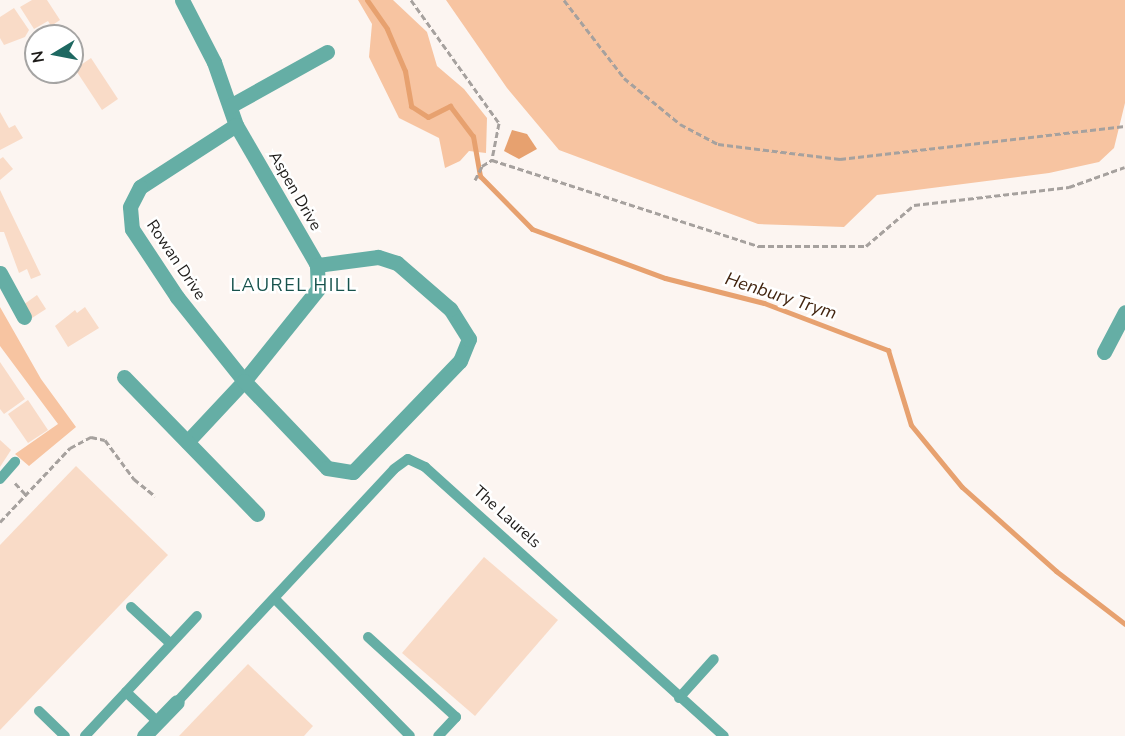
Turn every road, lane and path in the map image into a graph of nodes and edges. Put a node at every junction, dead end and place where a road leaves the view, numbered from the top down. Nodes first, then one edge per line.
1 (182, 0) edge
2 (411, 0) edge
3 (564, 0) edge
4 (327, 52) dead end
5 (231, 106) junction
6 (236, 125) junction
7 (1125, 126) edge
8 (492, 160) junction
9 (1125, 167) edge
10 (475, 180) dead end
11 (317, 265) junction
12 (0, 273) edge
13 (1125, 312) edge
14 (24, 317) dead end
15 (1104, 352) dead end
16 (124, 376) dead end
17 (244, 381) junction
18 (188, 442) junction
19 (15, 462) dead end
20 (1, 476) edge
21 (155, 496) dead end
22 (257, 514) dead end
23 (0, 522) edge
24 (275, 599) junction
25 (131, 607) dead end
26 (197, 616) dead end
27 (368, 637) dead end
28 (171, 644) junction
29 (714, 659) dead end
30 (126, 692) junction
31 (679, 698) junction
32 (177, 702) joint
33 (39, 711) dead end
34 (158, 722) junction
35 (65, 736) edge
36 (85, 736) edge
37 (144, 736) edge
38 (410, 736) edge
39 (438, 736) edge
40 (724, 736) edge

1 - 5 street, Aspen Drive
2 - 8 path
3 - 7 path
4 - 5 street
5 - 6 street, Aspen Drive
6 - 11 street, Aspen Drive
6 - 17 street, Rowan Drive
8 - 9 path
8 - 10 path
11 - 17 street
11 - 17 street, Rowan Drive
12 - 14 street
13 - 15 street
16 - 18 street
17 - 18 street
18 - 22 street
19 - 20 lane
21 - 23 path
24 - 31 lane, The Laurels
24 - 32 lane, The Laurels
24 - 38 lane
25 - 28 lane
26 - 28 lane
27 - 39 lane
28 - 30 lane
29 - 31 lane
30 - 34 lane
30 - 36 lane
31 - 40 lane, The Laurels
32 - 34 street, The Laurels
33 - 35 lane
34 - 37 street, The Laurels

